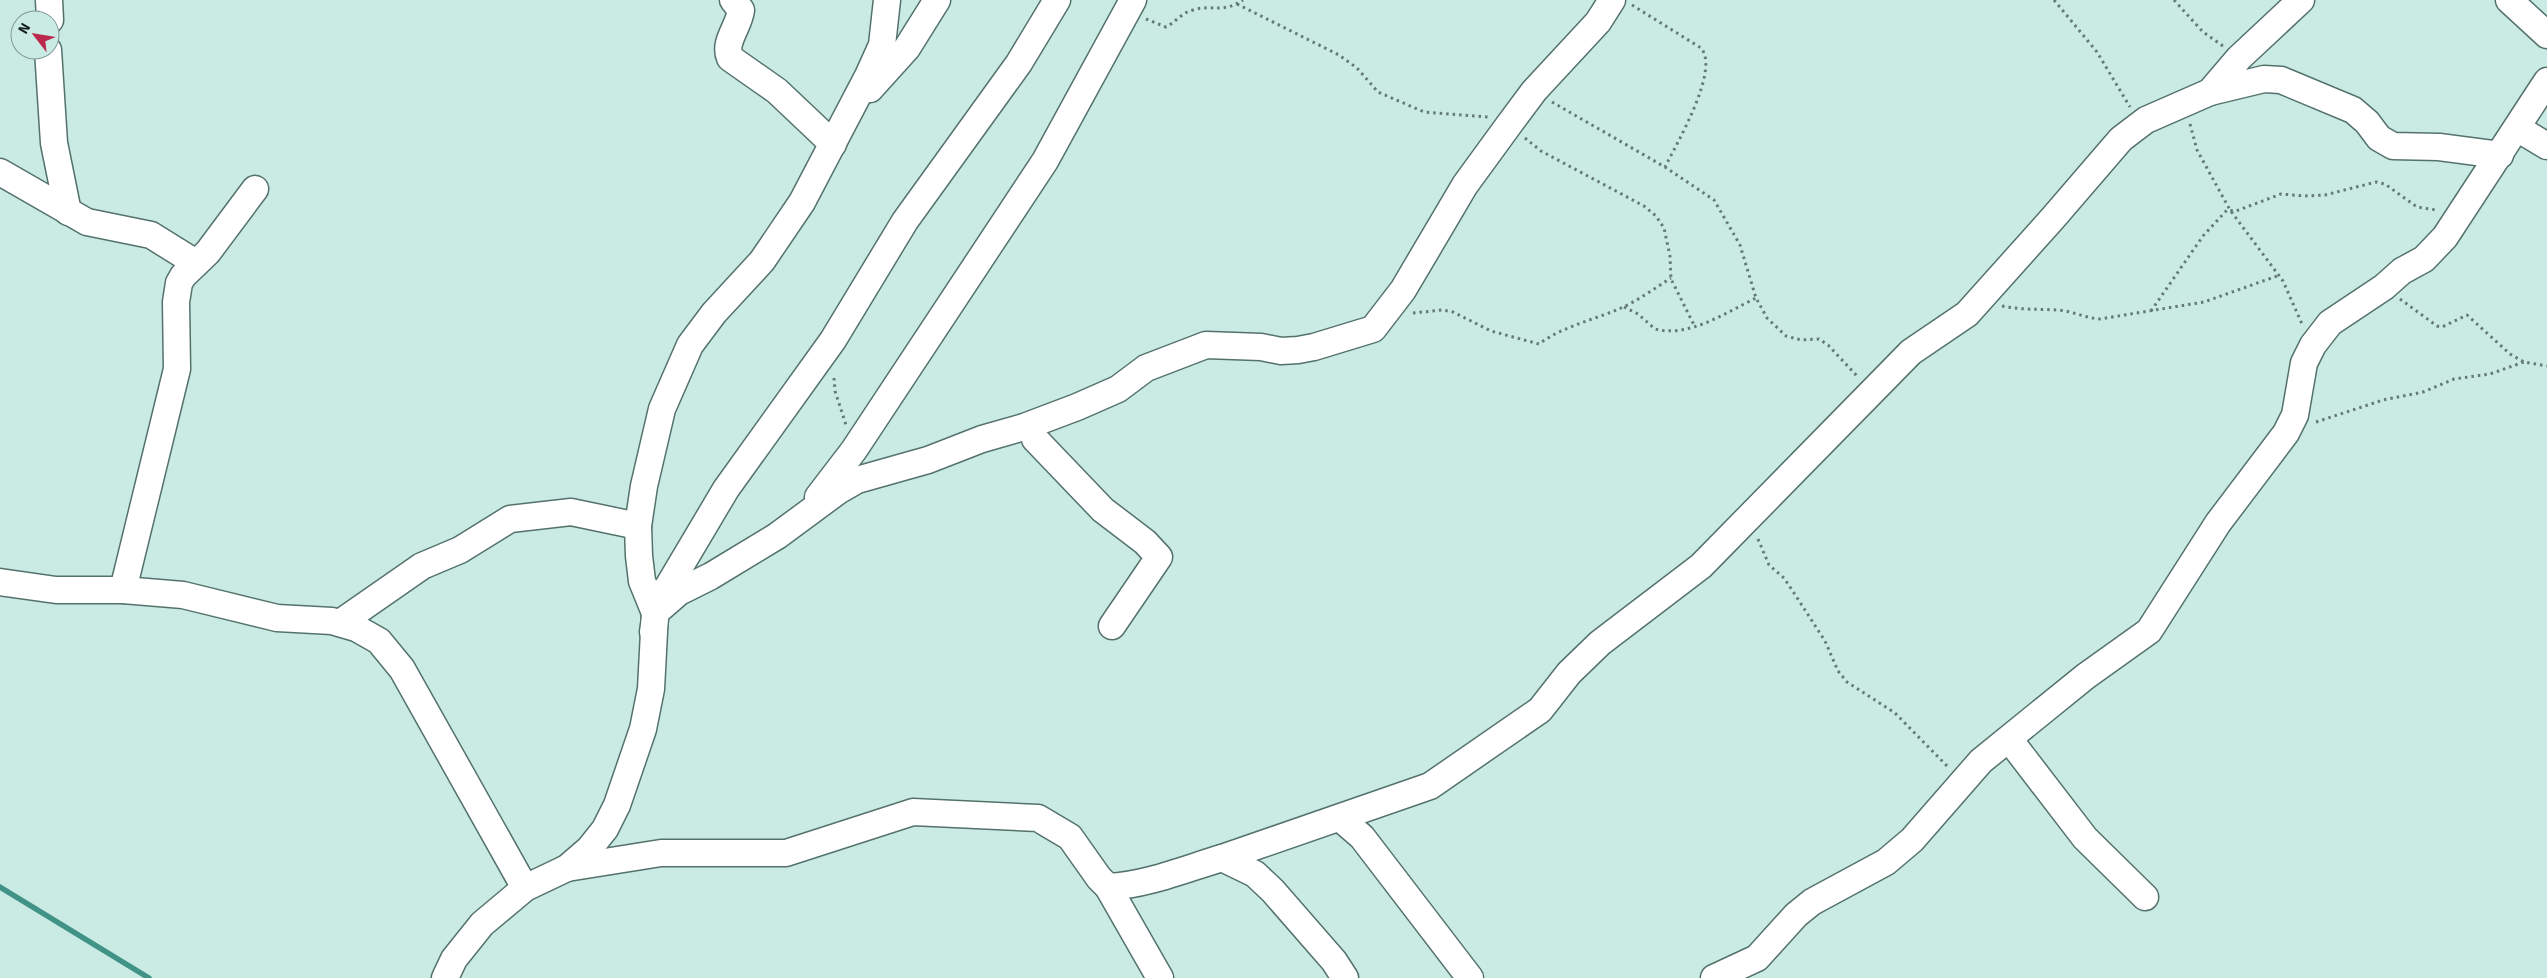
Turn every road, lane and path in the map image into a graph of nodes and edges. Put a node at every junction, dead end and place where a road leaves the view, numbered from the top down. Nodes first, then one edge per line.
1 (733, 0) edge
2 (887, 0) edge
3 (937, 0) edge
4 (1056, 0) edge
5 (1243, 0) edge
6 (2054, 0) edge
7 (2174, 0) edge
8 (2301, 0) edge
9 (2509, 0) edge
10 (1622, 2) edge
11 (1237, 4) junction
12 (1128, 9) edge
13 (2547, 35) edge
14 (2239, 58) junction
15 (49, 60) edge
16 (2547, 81) edge
17 (1534, 91) junction
18 (2210, 92) junction
19 (2185, 102) junction
20 (852, 110) junction
21 (1511, 122) junction
22 (2140, 124) junction
23 (2517, 128) junction
24 (833, 144) junction
25 (2547, 146) edge
26 (2500, 155) junction
27 (1666, 167) junction
28 (0, 172) edge
29 (255, 189) dead end
30 (2230, 210) junction
31 (68, 212) junction
32 (2461, 213) junction
33 (196, 263) junction
34 (2280, 275) junction
35 (1671, 278) junction
36 (2384, 287) junction
37 (1756, 298) junction
38 (1979, 302) junction
39 (1624, 307) junction
40 (2151, 311) junction
41 (1385, 316) junction
42 (1695, 327) junction
43 (833, 340) junction
44 (2312, 348) junction
45 (2524, 362) junction
46 (2547, 366) edge
47 (1874, 389) junction
48 (1077, 407) junction
49 (2286, 433) junction
50 (1035, 439) junction
51 (854, 450) junction
52 (928, 460) junction
53 (807, 513) junction
54 (1749, 518) junction
55 (638, 526) junction
56 (0, 582) edge
57 (123, 590) junction
58 (654, 623) junction
59 (340, 624) junction
60 (1112, 626) dead end
61 (2009, 739) junction
62 (1963, 782) junction
63 (1340, 818) junction
64 (1222, 858) junction
65 (567, 868) junction
66 (1108, 886) junction
67 (525, 888) junction
68 (2145, 897) dead end
69 (445, 978) edge
70 (1160, 978) edge
71 (1345, 978) edge
72 (1470, 978) edge
73 (1714, 978) edge

1 - 24 street
2 - 20 street
3 - 20 street
4 - 43 street
5 - 11 path
6 - 22 path
7 - 14 path
8 - 14 street
9 - 13 street
10 - 17 street
10 - 27 path
11 - 12 path
11 - 21 path
12 - 51 street
14 - 18 street
15 - 31 street
16 - 23 street
17 - 21 street
17 - 27 path
18 - 19 street
18 - 26 street
19 - 22 street
19 - 30 path
20 - 24 street
21 - 35 path
21 - 41 street
22 - 38 street
23 - 25 street
23 - 26 street
24 - 55 street
26 - 32 street
27 - 37 path
28 - 31 street
29 - 33 street
30 - 32 path
30 - 34 path
30 - 40 path
31 - 33 street
32 - 36 street
33 - 57 street
34 - 40 path
34 - 44 path
35 - 39 path
35 - 42 path
36 - 44 street
36 - 45 path
37 - 42 path
37 - 47 path
38 - 40 path
38 - 47 street
39 - 41 path
39 - 42 path
41 - 48 street
43 - 51 path
43 - 58 street
44 - 49 street
45 - 46 path
45 - 49 path
47 - 54 street
48 - 50 street
48 - 52 street
49 - 61 street
50 - 52 street
50 - 60 street
51 - 53 street
52 - 53 street
53 - 58 street
54 - 62 path
54 - 63 street
55 - 58 street
55 - 59 street
56 - 57 street
57 - 59 street
58 - 65 street
59 - 67 street
61 - 62 street
61 - 68 street
62 - 73 street
63 - 64 street
63 - 72 street
64 - 66 street
64 - 71 street
65 - 66 street
65 - 67 street
66 - 70 street
67 - 69 street

